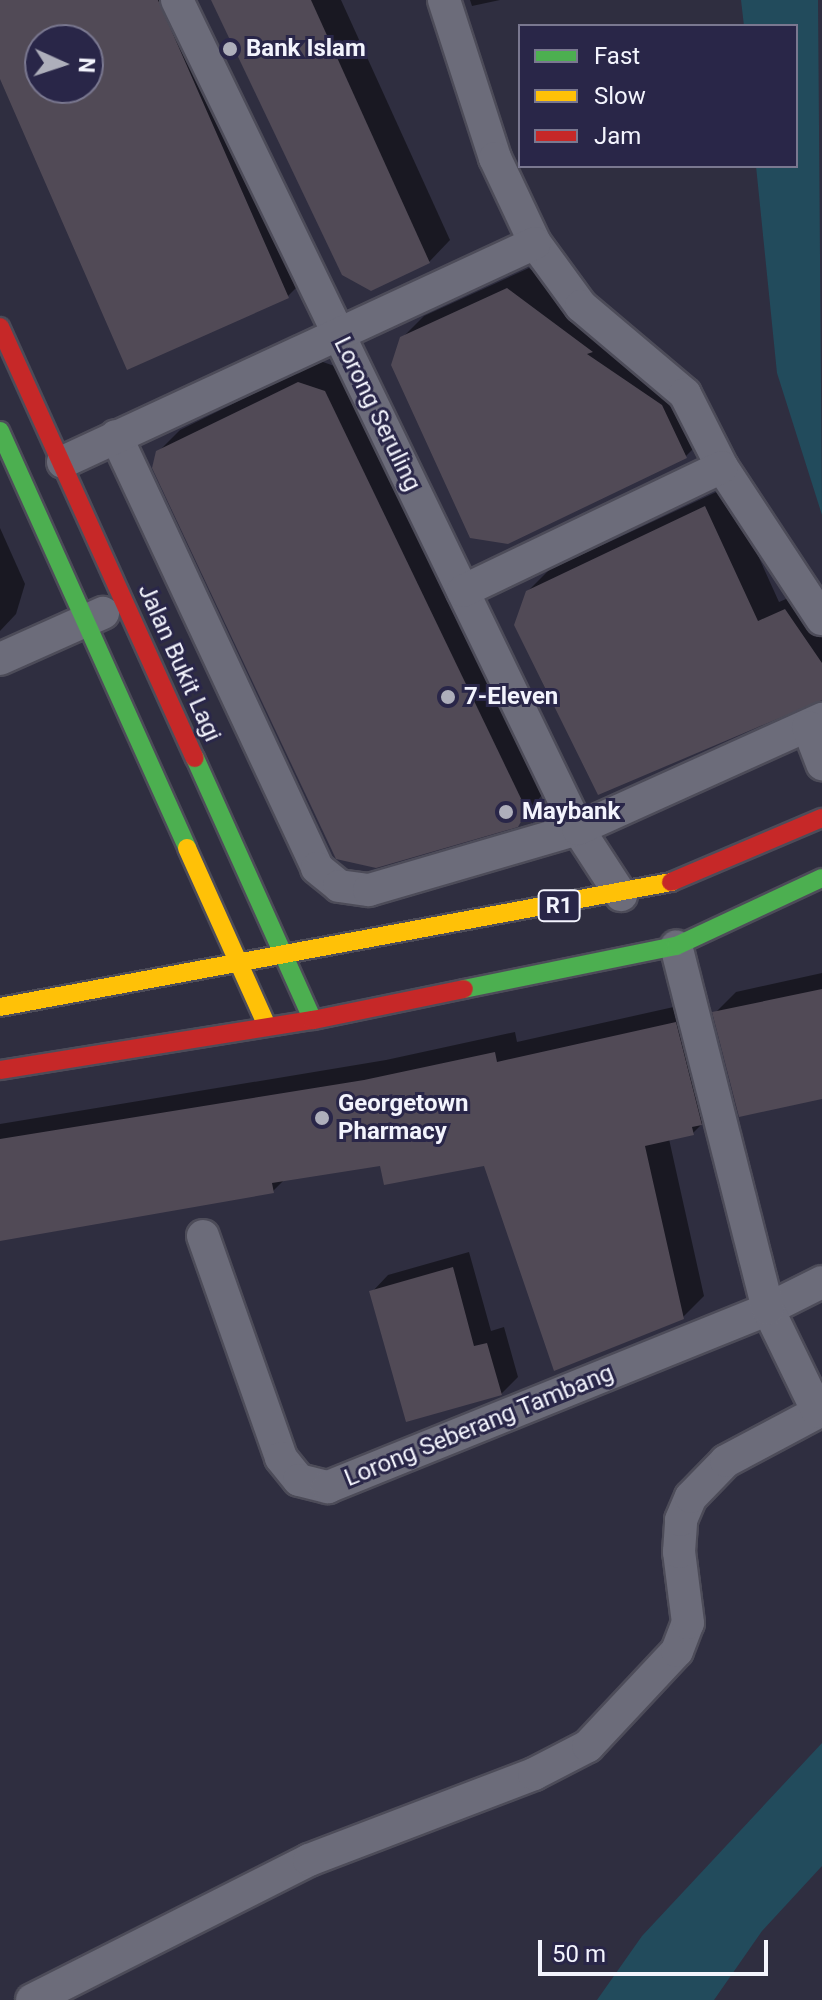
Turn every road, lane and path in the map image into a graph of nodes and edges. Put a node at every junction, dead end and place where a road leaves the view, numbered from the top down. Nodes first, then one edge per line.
1 (177, 0) edge
2 (444, 0) edge
3 (535, 243) junction
4 (0, 327) edge
5 (339, 334) junction
6 (0, 431) edge
7 (116, 436) junction
8 (63, 462) junction
9 (722, 467) junction
10 (463, 591) junction
11 (126, 603) junction
12 (822, 619) edge
13 (85, 620) junction
14 (0, 659) edge
15 (815, 723) edge
16 (822, 764) edge
17 (822, 818) edge
18 (578, 829) junction
19 (822, 878) edge
20 (621, 895) junction
21 (676, 946) junction
22 (285, 956) junction
23 (239, 963) junction
24 (0, 1007) edge
25 (313, 1020) junction
26 (267, 1026) junction
27 (0, 1070) edge
28 (203, 1236) dead end
29 (822, 1282) edge
30 (768, 1309) junction
31 (32, 2000) edge

1 - 5 street, Lorong Seruling
2 - 3 street
3 - 5 street
3 - 9 street
4 - 8 main road, Jalan Bukit Lagi
5 - 7 street
5 - 10 street, Lorong Seruling
6 - 13 main road
7 - 8 street
7 - 18 street
8 - 11 main road, Jalan Bukit Lagi
9 - 10 street
9 - 12 street
10 - 18 street, Lorong Seruling
11 - 13 street
11 - 22 main road, Jalan Bukit Lagi
13 - 14 street
13 - 23 main road
15 - 16 street
15 - 18 street
17 - 20 main road, R1
18 - 20 street, Lorong Seruling
19 - 21 main road
20 - 22 main road, R1
21 - 25 main road
21 - 30 street
22 - 23 main road, R1
22 - 25 main road, Jalan Bukit Lagi
23 - 24 main road, R1
23 - 26 main road
25 - 26 main road
26 - 27 main road
28 - 30 street, Lorong Seberang Tambang
29 - 30 street, Lorong Seberang Tambang
30 - 31 street

